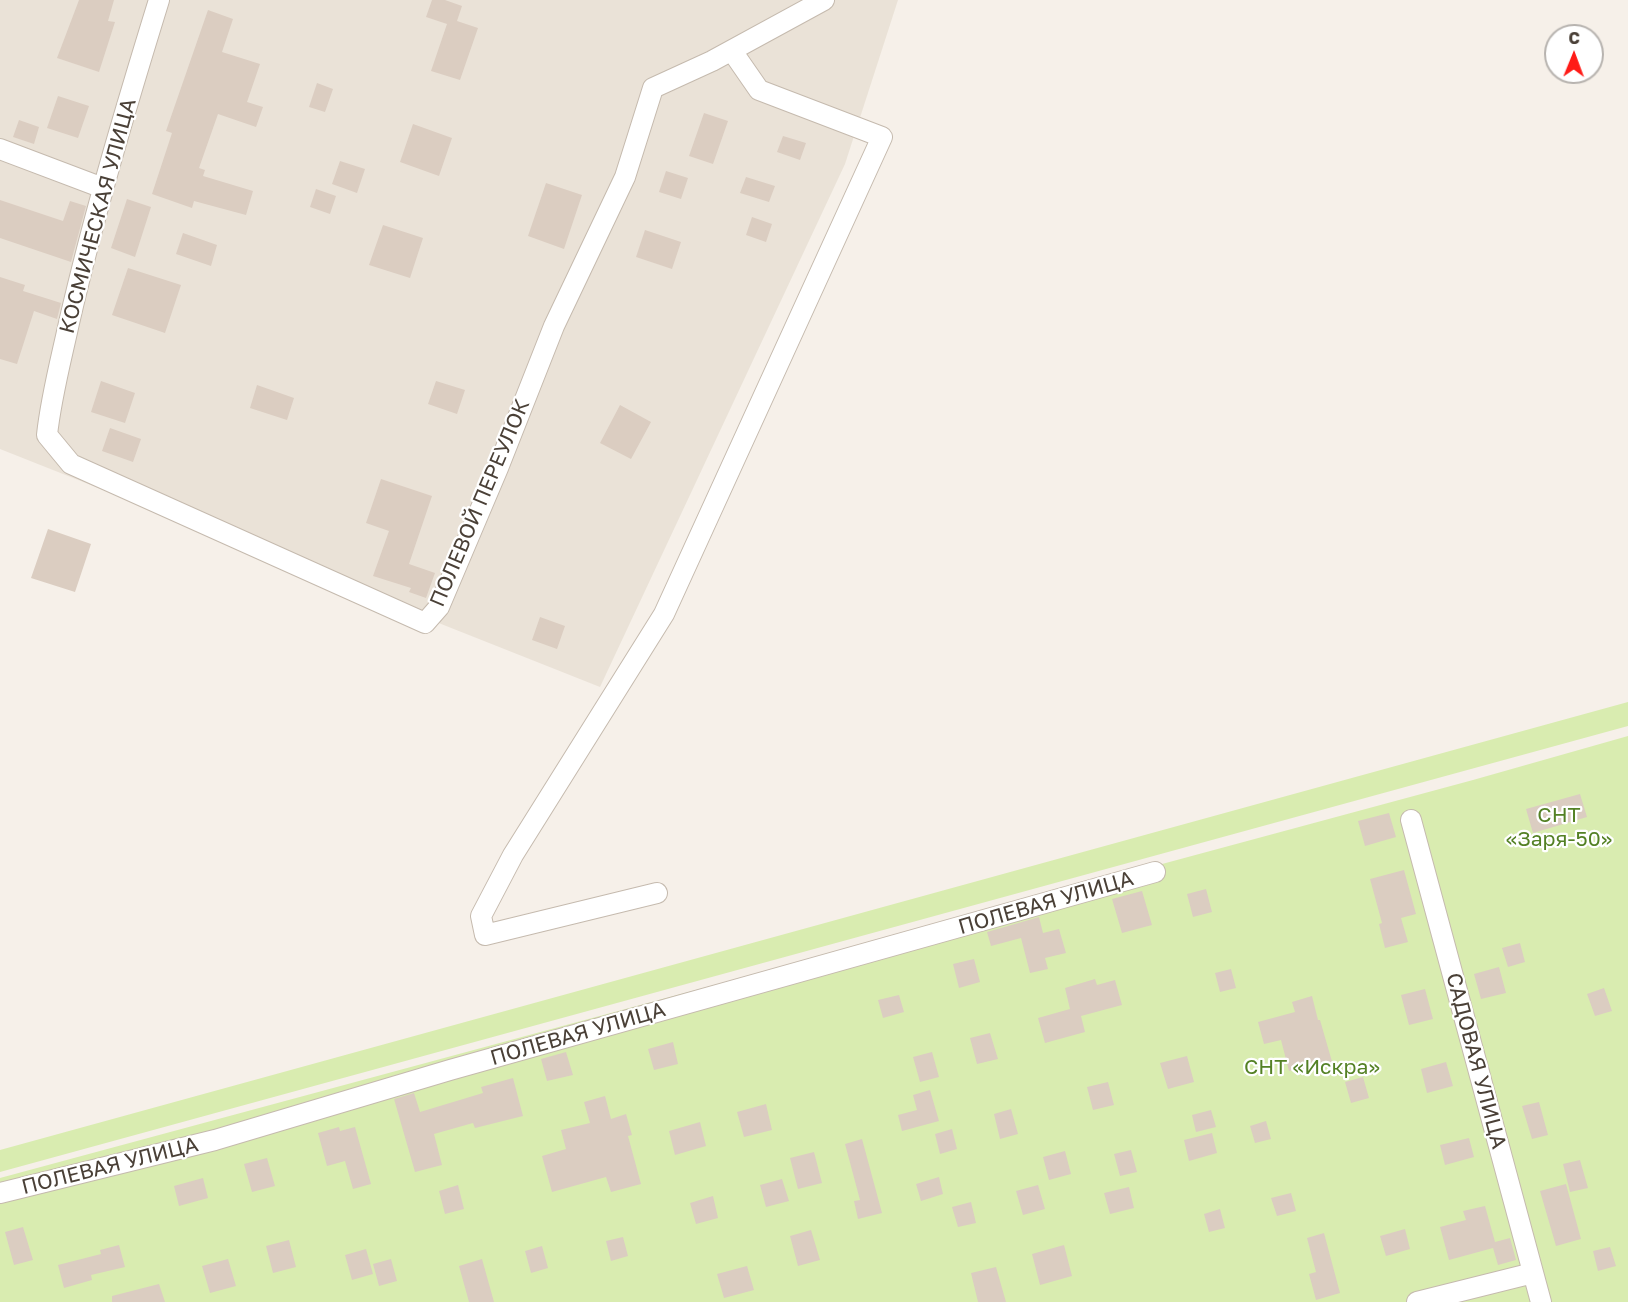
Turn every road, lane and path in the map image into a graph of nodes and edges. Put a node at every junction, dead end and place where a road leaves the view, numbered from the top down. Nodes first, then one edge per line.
1 (159, 0) edge
2 (824, 0) edge
3 (732, 51) junction
4 (0, 149) edge
5 (104, 188) junction
6 (46, 435) joint
7 (1411, 820) dead end
8 (1155, 872) dead end
9 (657, 893) dead end
10 (0, 1193) edge
11 (1533, 1273) junction
12 (1417, 1302) edge
13 (1541, 1302) edge

1 - 5 street, КОСМИЧЕСКАЯ УЛИЦА
2 - 3 street
3 - 6 street, ПОЛЕВОЙ ПЕРЕУЛОК
3 - 9 street
4 - 5 street
5 - 6 street, КОСМИЧЕСКАЯ УЛИЦА
7 - 11 street, САДОВАЯ УЛИЦА
8 - 10 street, ПОЛЕВАЯ УЛИЦА
11 - 12 street
11 - 13 street, САДОВАЯ УЛИЦА

